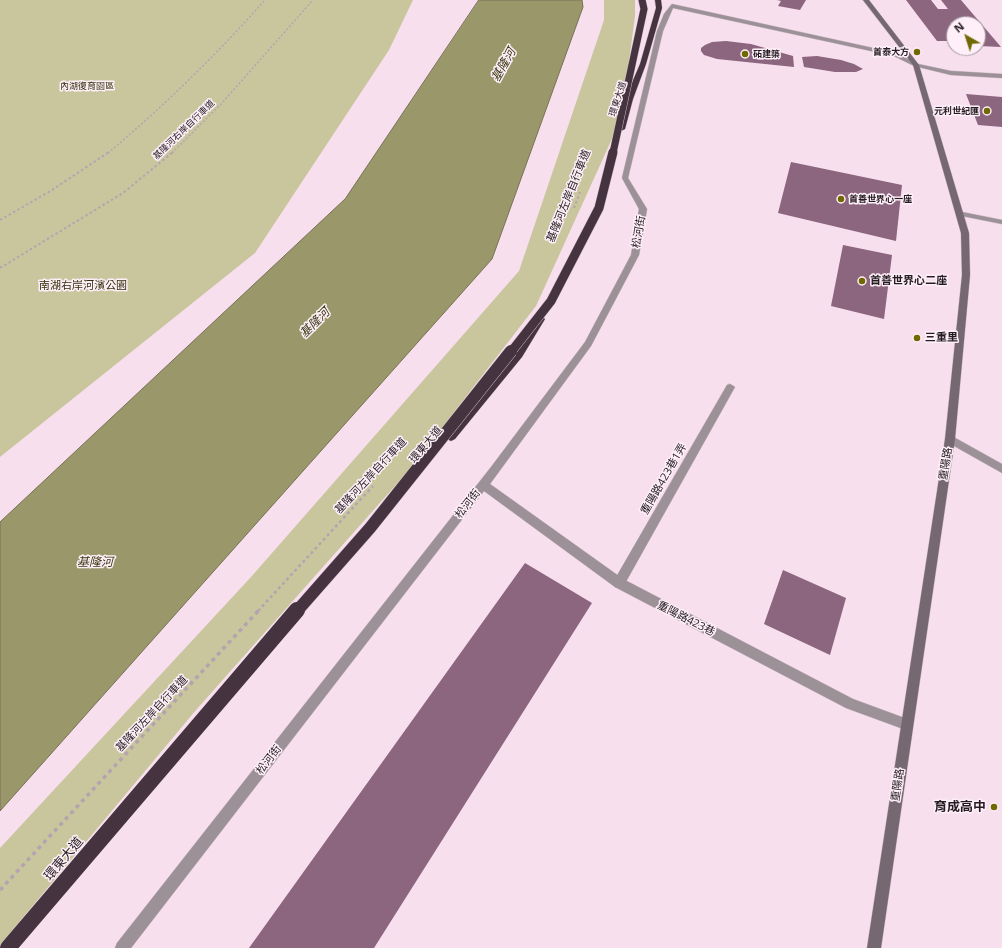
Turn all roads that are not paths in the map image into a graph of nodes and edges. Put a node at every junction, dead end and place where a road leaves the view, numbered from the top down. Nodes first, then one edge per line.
1 (642, 0) edge
2 (658, 0) edge
3 (866, 0) edge
4 (671, 3) edge
5 (916, 66) junction
6 (1002, 76) edge
7 (960, 213) junction
8 (1002, 222) edge
9 (730, 387) dead end
10 (950, 440) junction
11 (1002, 469) edge
12 (483, 485) junction
13 (619, 583) junction
14 (906, 724) junction
15 (8, 948) edge
16 (17, 948) edge
17 (122, 948) edge
18 (874, 948) edge

1 - 15 highway, 環東大道, bridge
2 - 16 highway, 環東大道, bridge
3 - 5 street, 重陽路
4 - 5 street, 松河街
4 - 12 street, 松河街
5 - 6 street, 松河街
5 - 7 street, 重陽路
7 - 8 street
7 - 10 street, 重陽路
9 - 13 street, 重陽路423巷1弄
10 - 11 street
10 - 14 street, 重陽路
12 - 13 street, 重陽路423巷
12 - 17 street, 松河街
13 - 14 street, 重陽路423巷
14 - 18 street, 重陽路

